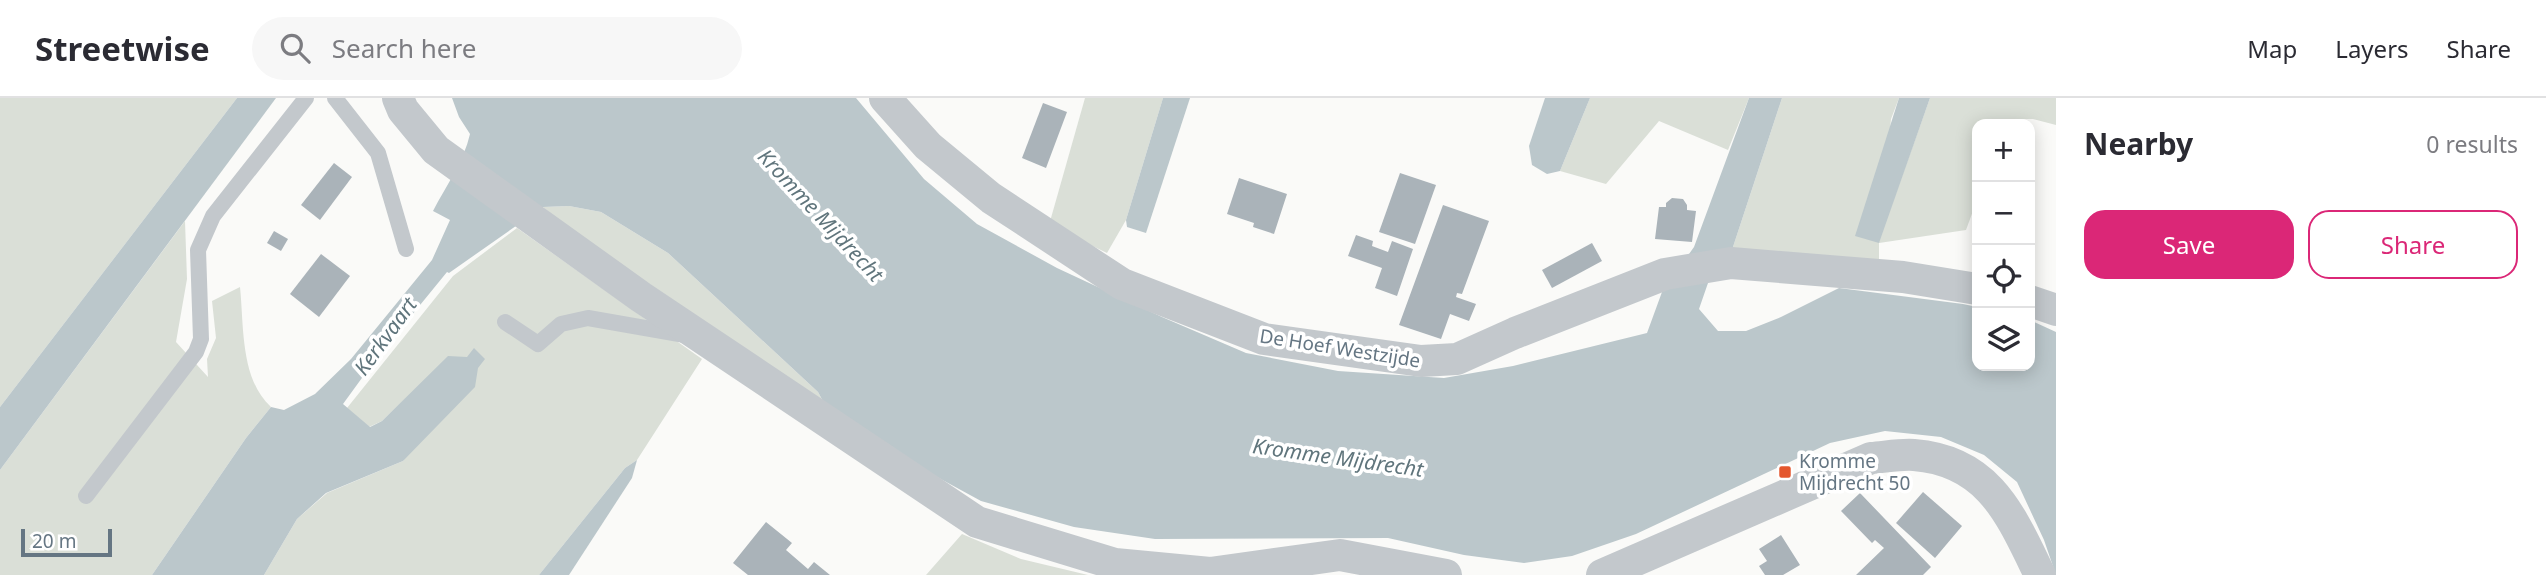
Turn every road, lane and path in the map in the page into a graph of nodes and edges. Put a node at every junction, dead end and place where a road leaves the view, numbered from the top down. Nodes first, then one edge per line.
1 (306, 98) edge
2 (335, 98) edge
3 (398, 98) edge
4 (885, 98) edge
5 (406, 249) dead end
6 (1972, 288) edge
7 (2035, 303) edge
8 (2056, 310) edge
9 (505, 322) dead end
10 (701, 337) junction
11 (86, 496) dead end
12 (1446, 575) edge
13 (1602, 575) edge
14 (2039, 575) edge

1 - 11 lane
2 - 5 lane
3 - 10 street
4 - 6 street, De Hoef Westzijde
7 - 8 street
9 - 10 lane
10 - 12 street
13 - 14 street

